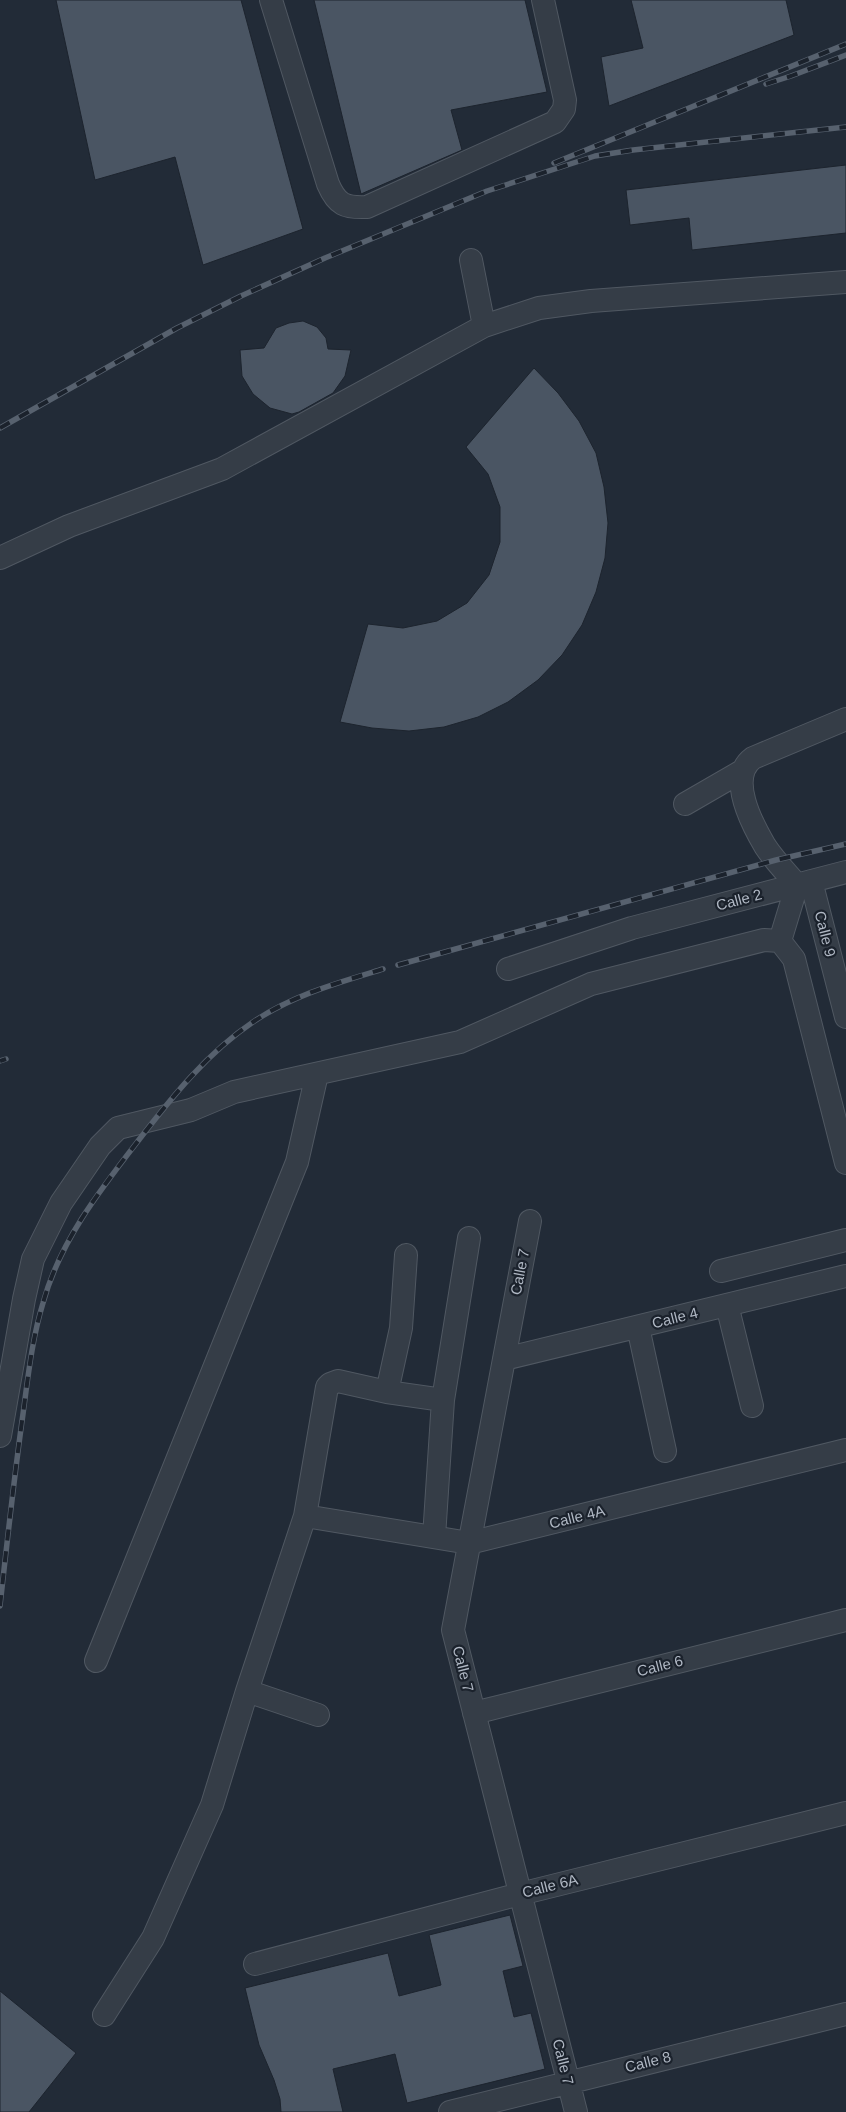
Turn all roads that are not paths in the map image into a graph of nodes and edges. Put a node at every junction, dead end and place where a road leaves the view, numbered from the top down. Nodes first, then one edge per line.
1 (271, 0) edge
2 (543, 0) edge
3 (472, 260) dead end
4 (846, 282) edge
5 (484, 326) junction
6 (0, 558) edge
7 (846, 719) edge
8 (742, 771) junction
9 (685, 804) dead end
10 (846, 872) edge
11 (804, 883) junction
12 (780, 941) junction
13 (837, 942) edge
14 (508, 969) dead end
15 (846, 1017) edge
16 (317, 1074) junction
17 (846, 1163) edge
18 (530, 1221) dead end
19 (469, 1238) dead end
20 (846, 1240) edge
21 (406, 1255) dead end
22 (720, 1271) dead end
23 (846, 1276) edge
24 (727, 1305) junction
25 (638, 1327) junction
26 (504, 1359) junction
27 (387, 1392) junction
28 (443, 1400) junction
29 (752, 1406) dead end
30 (0, 1436) edge
31 (846, 1450) edge
32 (666, 1451) dead end
33 (305, 1516) junction
34 (434, 1537) junction
35 (469, 1543) junction
36 (846, 1620) edge
37 (96, 1661) dead end
38 (247, 1691) junction
39 (474, 1713) junction
40 (318, 1715) dead end
41 (846, 1813) edge
42 (520, 1894) junction
43 (255, 1964) dead end
44 (846, 2014) edge
45 (104, 2015) dead end
46 (568, 2082) junction
47 (450, 2112) edge
48 (576, 2112) edge

1 - 2 street
3 - 5 street
4 - 5 street
5 - 6 street
7 - 8 street
8 - 9 street
8 - 11 street
10 - 11 street, Calle 2
11 - 12 street
11 - 13 street, Calle 9
11 - 14 street, Calle 2
12 - 16 street
12 - 17 street
13 - 15 street, Calle 9
16 - 30 street
16 - 37 street
18 - 26 street, Calle 7
19 - 28 street
20 - 22 street
21 - 27 street
23 - 24 street, Calle 4
24 - 25 street, Calle 4
24 - 29 street
25 - 26 street, Calle 4
25 - 32 street
26 - 35 street, Calle 7
27 - 28 street
27 - 33 street
28 - 34 street
31 - 35 street, Calle 4A
33 - 34 street, Calle 4A
33 - 38 street
34 - 35 street, Calle 4A
35 - 39 street, Calle 7
36 - 39 street, Calle 6
38 - 40 street
38 - 45 street
39 - 42 street, Calle 7
41 - 42 street, Calle 6A
42 - 43 street, Calle 6A
42 - 46 street, Calle 7
44 - 46 street, Calle 8
46 - 47 street, Calle 8
46 - 48 street, Calle 7

